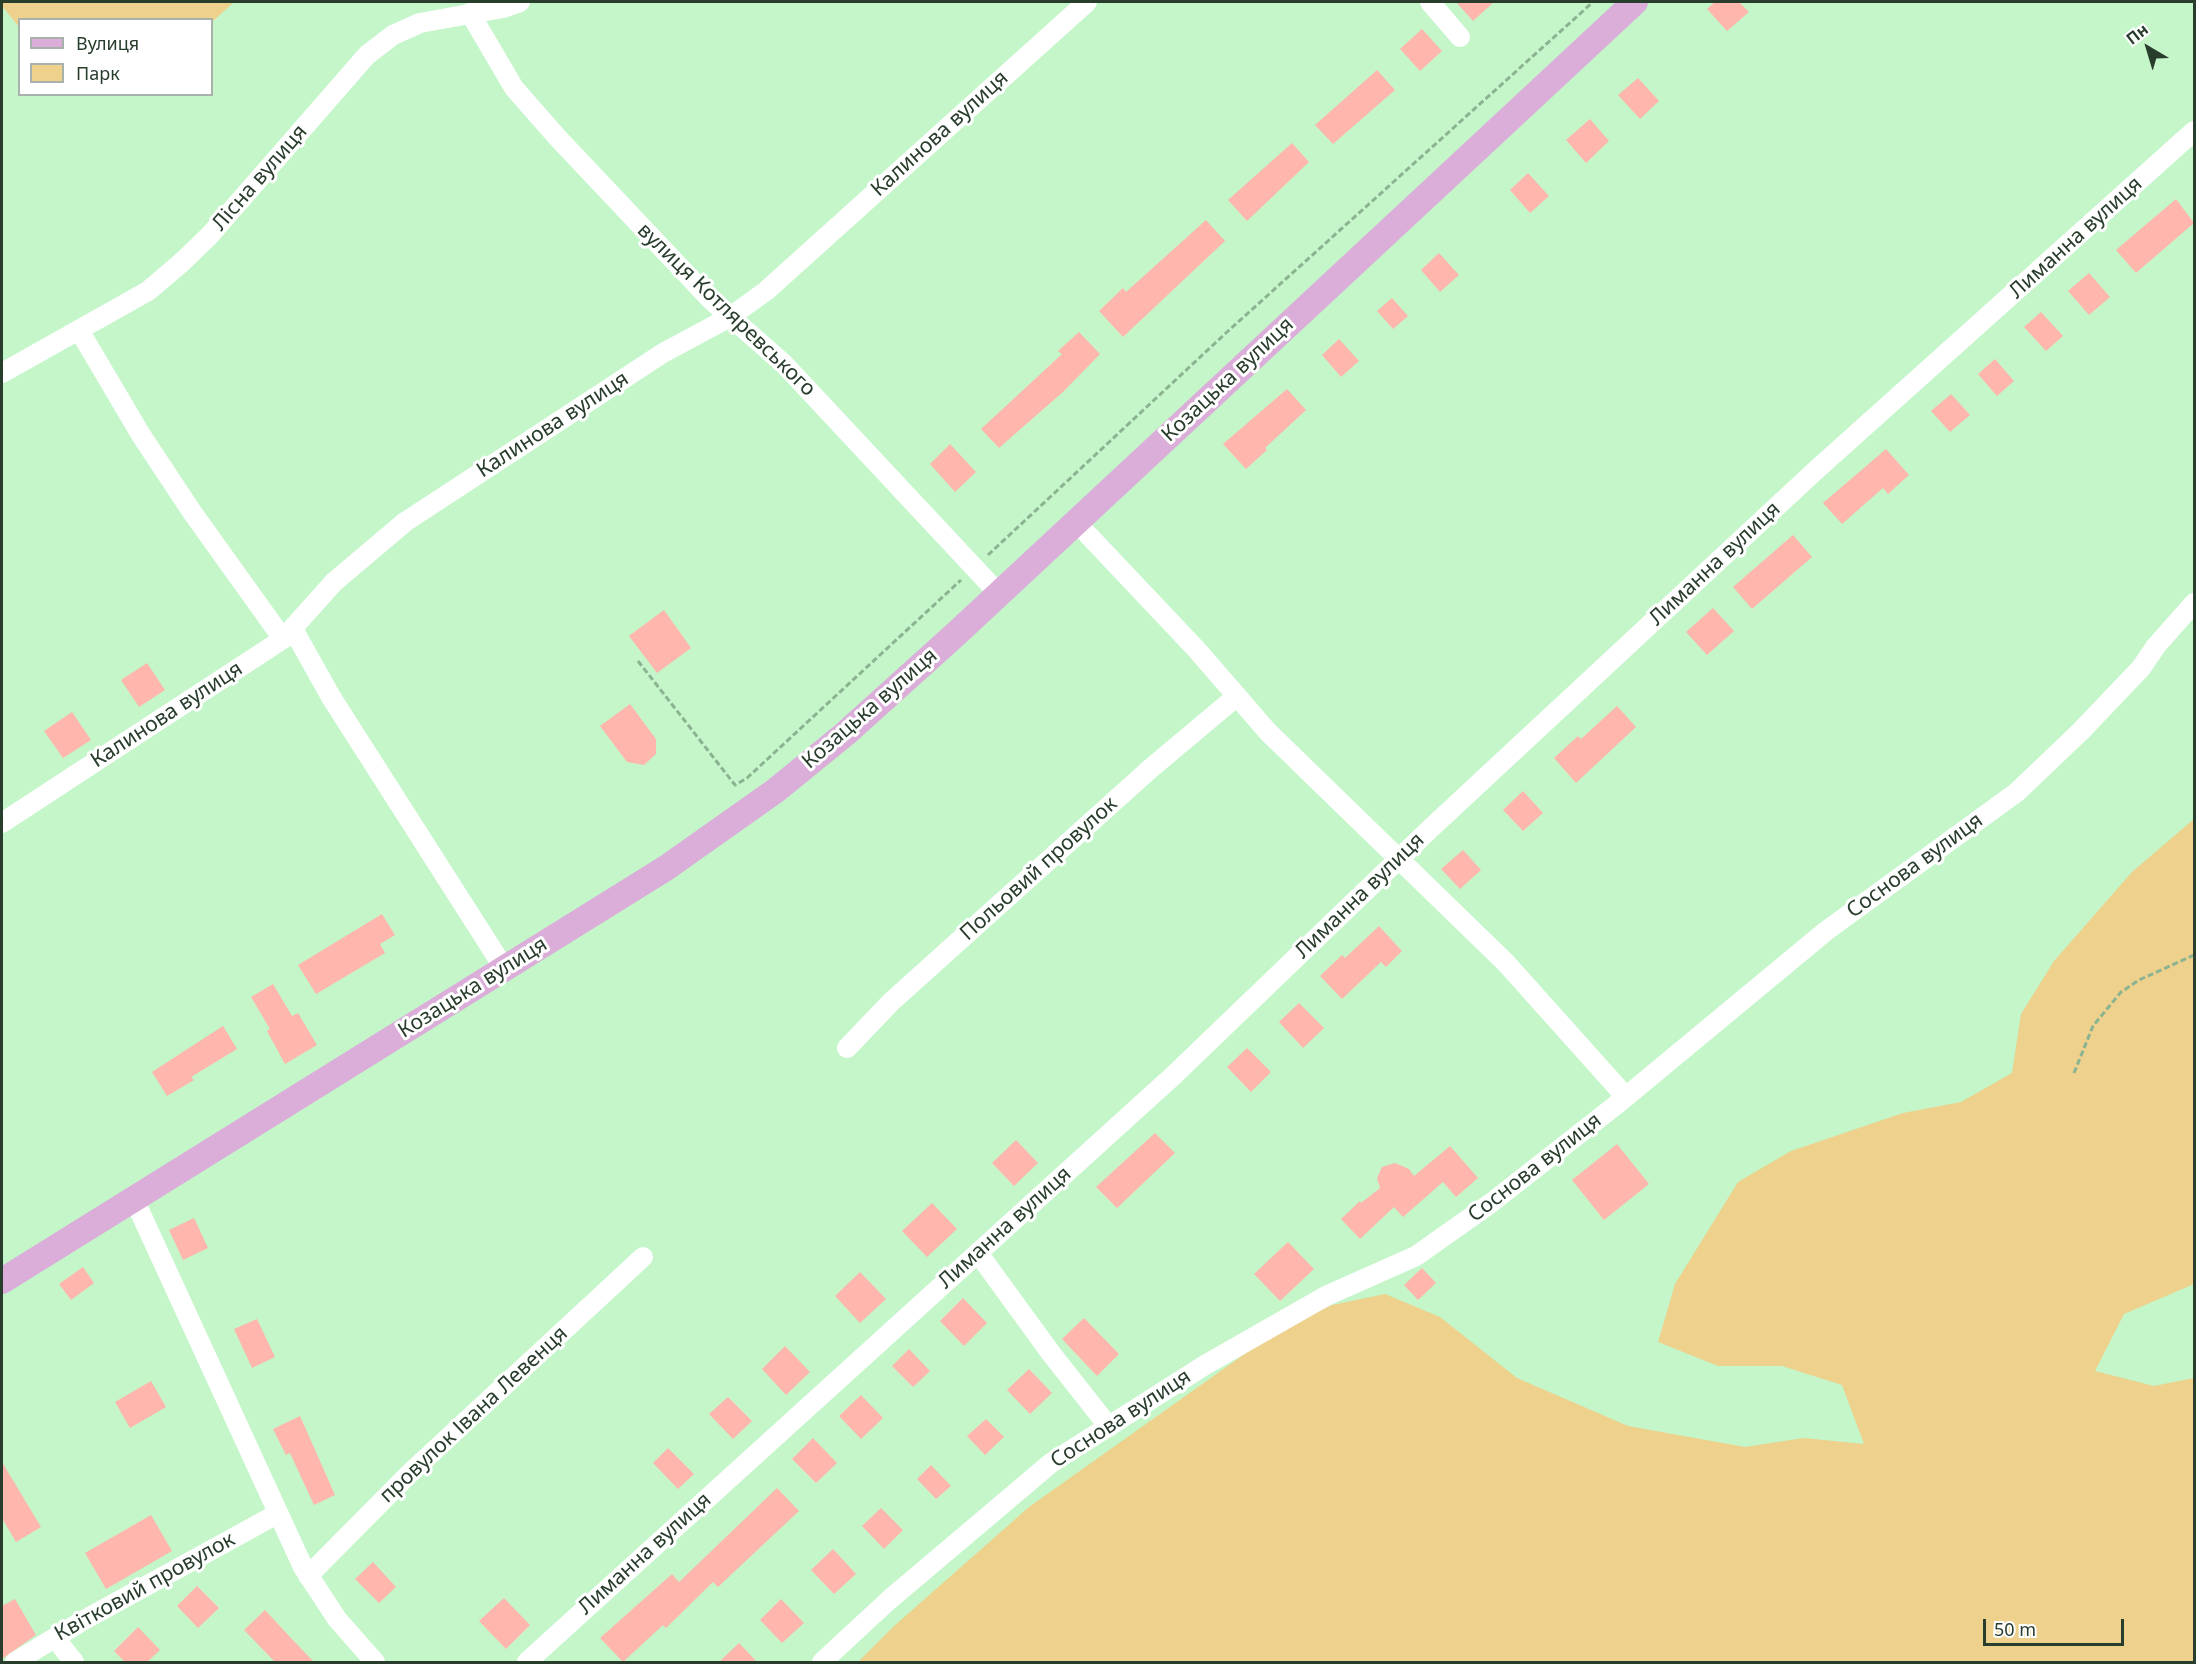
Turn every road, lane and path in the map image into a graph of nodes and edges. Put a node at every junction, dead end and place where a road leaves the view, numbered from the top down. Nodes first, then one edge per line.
1 (520, 2) edge
2 (1430, 2) edge
3 (1593, 2) edge
4 (1635, 2) edge
5 (1078, 4) edge
6 (470, 13) junction
7 (1460, 37) dead end
8 (2194, 131) edge
9 (730, 317) junction
10 (79, 330) junction
11 (2, 373) edge
12 (1075, 521) junction
13 (974, 568) junction
14 (999, 594) junction
15 (2194, 603) edge
16 (288, 634) junction
17 (638, 661) dead end
18 (1237, 696) junction
19 (2, 823) edge
20 (1398, 860) junction
21 (2194, 955) edge
22 (504, 968) junction
23 (847, 1048) dead end
24 (2074, 1073) dead end
25 (1626, 1097) junction
26 (134, 1199) junction
27 (978, 1253) junction
28 (643, 1257) dead end
29 (2, 1281) edge
30 (1109, 1426) junction
31 (277, 1514) junction
32 (308, 1576) junction
33 (55, 1638) junction
34 (15, 1662) edge
35 (74, 1662) edge
36 (375, 1662) edge
37 (527, 1662) edge
38 (822, 1662) edge

1 - 6 street, Лісна вулиця
2 - 7 street
3 - 13 path
4 - 12 main road, Козацька вулиця
5 - 9 street, Калинова вулиця
6 - 9 street, вулиця Котляревського
6 - 10 street, Лісна вулиця
8 - 20 street, Лиманна вулиця
9 - 13 street, вулиця Котляревського
9 - 16 street, Калинова вулиця
10 - 11 street, Лісна вулиця
10 - 16 street
12 - 14 main road, Козацька вулиця
12 - 18 street
13 - 14 street, вулиця Котляревського
13 - 17 path
14 - 22 main road, Козацька вулиця
15 - 25 street, Соснова вулиця
16 - 19 street, Калинова вулиця
16 - 22 street
18 - 20 street
18 - 23 street, Польовий провулок
20 - 25 street
20 - 27 street, Лиманна вулиця
21 - 24 path
22 - 26 main road, Козацька вулиця
25 - 30 street, Соснова вулиця
26 - 29 main road, Козацька вулиця
26 - 31 street
27 - 30 street
27 - 37 street, Лиманна вулиця
28 - 32 street, провулок Івана Левенця
30 - 38 street, Соснова вулиця
31 - 32 street
31 - 33 street, Квітковий провулок
32 - 36 street
33 - 34 street, Квітковий провулок
33 - 35 street

